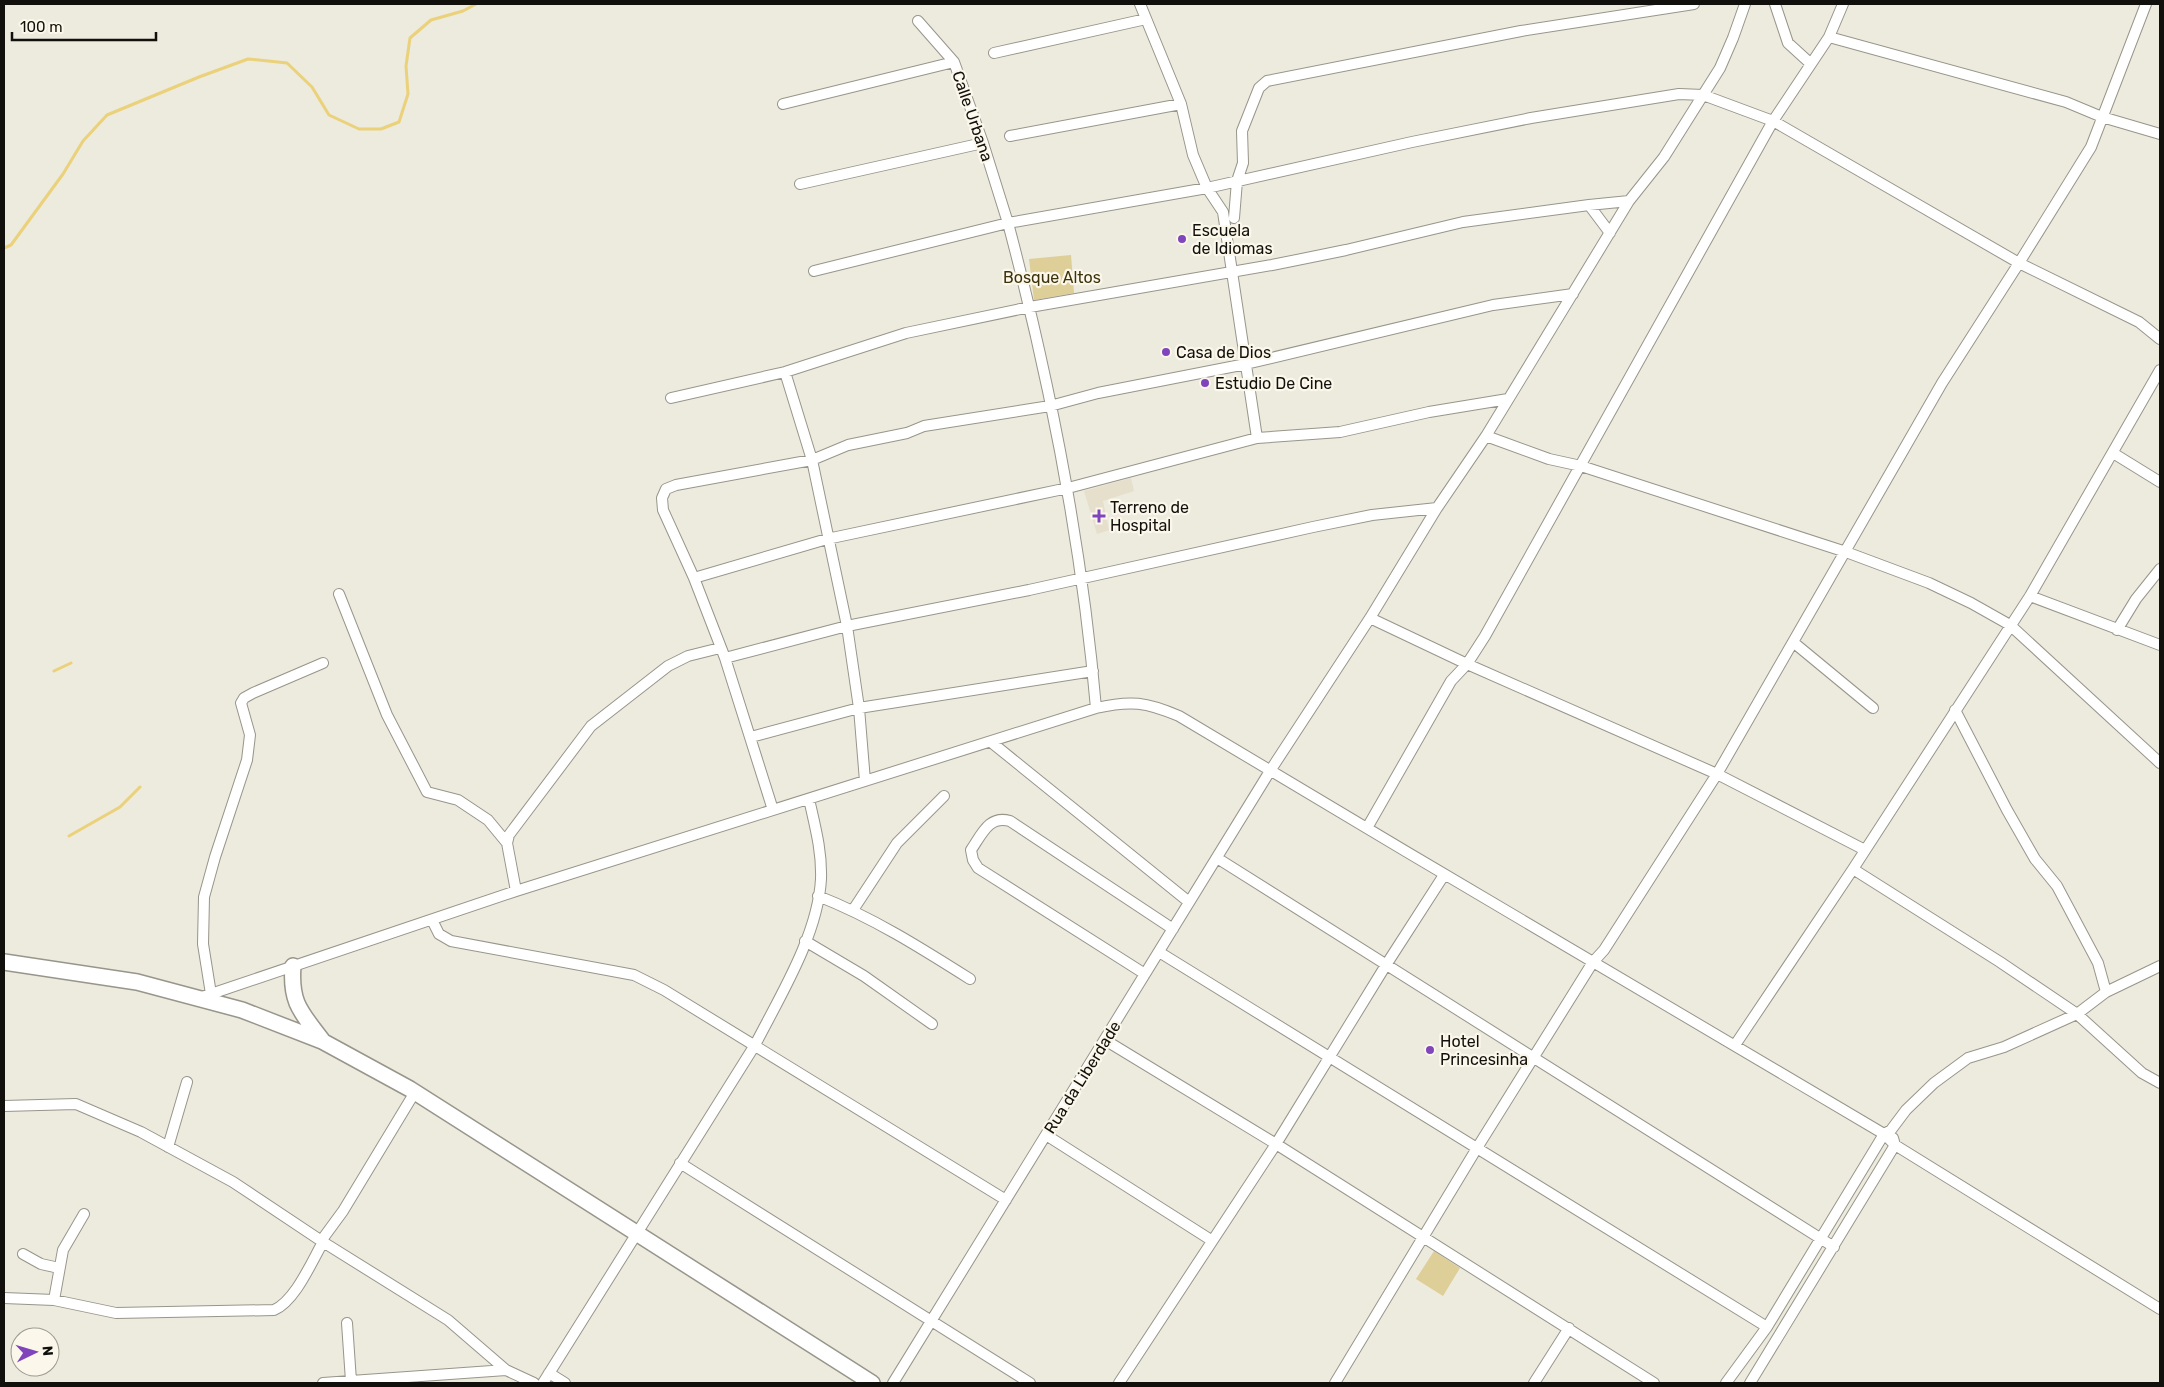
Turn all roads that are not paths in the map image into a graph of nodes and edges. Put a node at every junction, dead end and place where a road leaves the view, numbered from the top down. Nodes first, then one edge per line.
1 (1140, 4) edge
2 (1694, 4) edge
3 (1745, 4) edge
4 (1775, 4) edge
5 (1842, 4) edge
6 (2146, 4) edge
7 (1146, 19) junction
8 (918, 21) dead end
9 (1829, 37) junction
10 (994, 53) dead end
11 (954, 62) junction
12 (1811, 64) junction
13 (1703, 95) junction
14 (783, 104) dead end
15 (1181, 104) junction
16 (2102, 117) junction
17 (1774, 121) junction
18 (2160, 134) edge
19 (1010, 136) dead end
20 (983, 144) junction
21 (1237, 181) junction
22 (800, 184) dead end
23 (1207, 188) junction
24 (1629, 202) junction
25 (1589, 205) junction
26 (1234, 218) dead end
27 (1008, 223) junction
28 (1610, 233) junction
29 (2019, 264) junction
30 (814, 270) dead end
31 (1233, 272) junction
32 (1573, 294) junction
33 (1030, 306) junction
34 (2160, 339) edge
35 (1246, 364) junction
36 (2160, 370) edge
37 (785, 372) junction
38 (671, 398) dead end
39 (1508, 399) junction
40 (1050, 406) junction
41 (1486, 436) junction
42 (1257, 438) junction
43 (2113, 453) junction
44 (812, 460) junction
45 (1581, 466) junction
46 (2160, 482) edge
47 (1068, 488) junction
48 (1437, 508) junction
49 (828, 539) junction
50 (1846, 552) junction
51 (2160, 569) edge
52 (1083, 577) junction
53 (694, 578) junction
54 (339, 594) dead end
55 (2030, 596) junction
56 (1370, 618) junction
57 (2010, 625) junction
58 (847, 626) junction
59 (2117, 630) junction
60 (1793, 642) junction
61 (2160, 645) edge
62 (720, 648) junction
63 (725, 658) junction
64 (323, 663) dead end
65 (1467, 664) junction
66 (1093, 671) junction
67 (859, 708) junction
68 (1096, 708) junction
69 (1874, 708) dead end
70 (1955, 710) junction
71 (751, 737) junction
72 (991, 742) junction
73 (2160, 762) edge
74 (1270, 771) junction
75 (1717, 774) junction
76 (865, 782) junction
77 (944, 796) dead end
78 (809, 799) junction
79 (773, 810) junction
80 (1367, 828) junction
81 (507, 843) junction
82 (1865, 850) junction
83 (1217, 858) junction
84 (1853, 869) junction
85 (1444, 875) junction
86 (516, 891) junction
87 (818, 896) junction
88 (1189, 902) junction
89 (853, 910) junction
90 (432, 920) junction
91 (1173, 929) junction
92 (805, 942) junction
93 (1159, 952) junction
94 (4, 962) edge
95 (1593, 962) junction
96 (1386, 965) junction
97 (293, 966) junction
98 (2160, 966) edge
99 (1145, 974) junction
100 (970, 979) dead end
101 (2106, 992) junction
102 (205, 996) junction
103 (2077, 1014) junction
104 (932, 1024) dead end
105 (1105, 1040) junction
106 (322, 1041) junction
107 (754, 1045) junction
108 (1735, 1045) junction
109 (1329, 1056) junction
110 (1534, 1057) junction
111 (187, 1082) dead end
112 (2160, 1083) edge
113 (414, 1092) junction
114 (4, 1106) edge
115 (1887, 1132) junction
116 (1046, 1135) junction
117 (1276, 1144) junction
118 (1895, 1145) junction
119 (168, 1147) junction
120 (1476, 1148) junction
121 (680, 1163) junction
122 (1006, 1200) junction
123 (84, 1214) dead end
124 (637, 1235) junction
125 (1424, 1237) junction
126 (1211, 1240) junction
127 (1820, 1240) junction
128 (322, 1242) junction
129 (1834, 1247) junction
130 (23, 1254) dead end
131 (59, 1268) junction
132 (4, 1298) edge
133 (54, 1300) junction
134 (2160, 1309) edge
135 (931, 1321) junction
136 (347, 1323) dead end
137 (1767, 1327) junction
138 (1569, 1328) junction
139 (506, 1370) junction
140 (549, 1373) junction
141 (351, 1381) junction
142 (324, 1383) edge
143 (534, 1383) edge
144 (543, 1383) edge
145 (565, 1383) edge
146 (872, 1383) edge
147 (893, 1383) edge
148 (1030, 1383) edge
149 (1119, 1383) edge
150 (1335, 1383) edge
151 (1534, 1383) edge
152 (1654, 1383) edge
153 (1726, 1383) edge
154 (1750, 1383) edge

1 - 7 street
2 - 21 street
3 - 13 street, Rua da Liberdade
4 - 12 street
5 - 9 street
6 - 16 street
7 - 10 street
7 - 15 street
8 - 11 street, Calle Urbana
9 - 12 street
9 - 16 street
11 - 14 street
11 - 20 street, Calle Urbana
12 - 17 street
13 - 17 street
13 - 21 street
13 - 24 street, Rua da Liberdade
15 - 19 street
15 - 23 street
16 - 18 street
16 - 29 street
17 - 29 street
17 - 45 street
20 - 22 street
20 - 27 street, Calle Urbana
21 - 23 street
21 - 26 street
23 - 27 street
23 - 31 street
24 - 25 street
24 - 28 street, Rua da Liberdade
25 - 28 street
25 - 31 street
27 - 30 street
27 - 33 street, Calle Urbana
28 - 32 street, Rua da Liberdade
29 - 34 street
29 - 50 street
31 - 33 street
31 - 35 street
32 - 35 street
32 - 39 street, Rua da Liberdade
33 - 37 street
33 - 40 street, Calle Urbana
35 - 40 street
35 - 42 street
36 - 43 street
37 - 38 street
37 - 44 street
39 - 41 street, Rua da Liberdade
39 - 42 street
40 - 44 street
40 - 47 street, Calle Urbana
41 - 45 street
41 - 48 street, Rua da Liberdade
42 - 47 street
43 - 46 street
43 - 55 street
44 - 49 street
44 - 53 street
45 - 50 street
45 - 65 street
47 - 49 street
47 - 52 street, Calle Urbana
48 - 52 street
48 - 56 street, Rua da Liberdade
49 - 53 street
49 - 58 street
50 - 57 street
50 - 60 street
51 - 59 street
52 - 58 street
52 - 66 street, Calle Urbana
53 - 62 street
54 - 81 street
55 - 57 street
55 - 59 street
56 - 65 street
56 - 74 street, Rua da Liberdade
57 - 70 street
57 - 73 street
58 - 63 street
58 - 67 street
59 - 61 street
60 - 69 street
60 - 75 street
62 - 63 street
62 - 81 street
63 - 71 street
64 - 102 street
65 - 75 street
65 - 80 street
66 - 67 street
66 - 68 street, Calle Urbana
67 - 71 street
67 - 76 street
68 - 72 street
68 - 74 street
70 - 82 street
70 - 101 street
71 - 79 street
72 - 76 street
72 - 88 street
74 - 80 street
74 - 83 street, Rua da Liberdade
75 - 82 street
75 - 95 street
76 - 78 street
77 - 89 street
78 - 79 street
78 - 87 street
79 - 86 street
80 - 85 street
81 - 86 street
82 - 84 street
83 - 88 street, Rua da Liberdade
83 - 96 street
84 - 103 street
84 - 108 street
85 - 95 street
85 - 96 street
86 - 90 street
87 - 89 street
87 - 92 street
88 - 91 street, Rua da Liberdade
89 - 100 street
90 - 97 street
90 - 107 street
91 - 93 street, Rua da Liberdade
91 - 99 street
92 - 104 street
92 - 107 street
93 - 99 street, Rua da Liberdade
93 - 109 street
94 - 102 main road
95 - 108 street
95 - 110 street
96 - 109 street
96 - 110 street
97 - 102 street
97 - 106 main road
98 - 101 street
99 - 105 street, Rua da Liberdade
101 - 103 street
102 - 106 main road
103 - 112 street
103 - 115 street
105 - 116 street, Rua da Liberdade
105 - 117 street
106 - 113 main road
107 - 121 street
107 - 122 street
108 - 115 street
109 - 117 street
109 - 120 street
110 - 120 street
110 - 127 street
111 - 119 street
113 - 124 main road
113 - 128 street
114 - 119 street
115 - 118 street
115 - 127 street
116 - 122 street, Rua da Liberdade
116 - 126 street
117 - 125 street
117 - 126 street
118 - 129 street
118 - 134 street
119 - 128 street
120 - 125 street
120 - 137 street
121 - 124 street
121 - 135 street
122 - 135 street, Rua da Liberdade
123 - 131 street
124 - 140 street
124 - 146 main road
125 - 138 street
125 - 150 street
126 - 149 street
127 - 129 street
127 - 137 street
128 - 133 street
128 - 139 street
129 - 154 street
130 - 131 street
131 - 133 street
132 - 133 street
135 - 147 street, Rua da Liberdade
135 - 148 street
136 - 141 street
137 - 153 street
138 - 151 street
138 - 152 street
139 - 141 street
139 - 143 street
140 - 144 street
140 - 145 street
141 - 142 street

